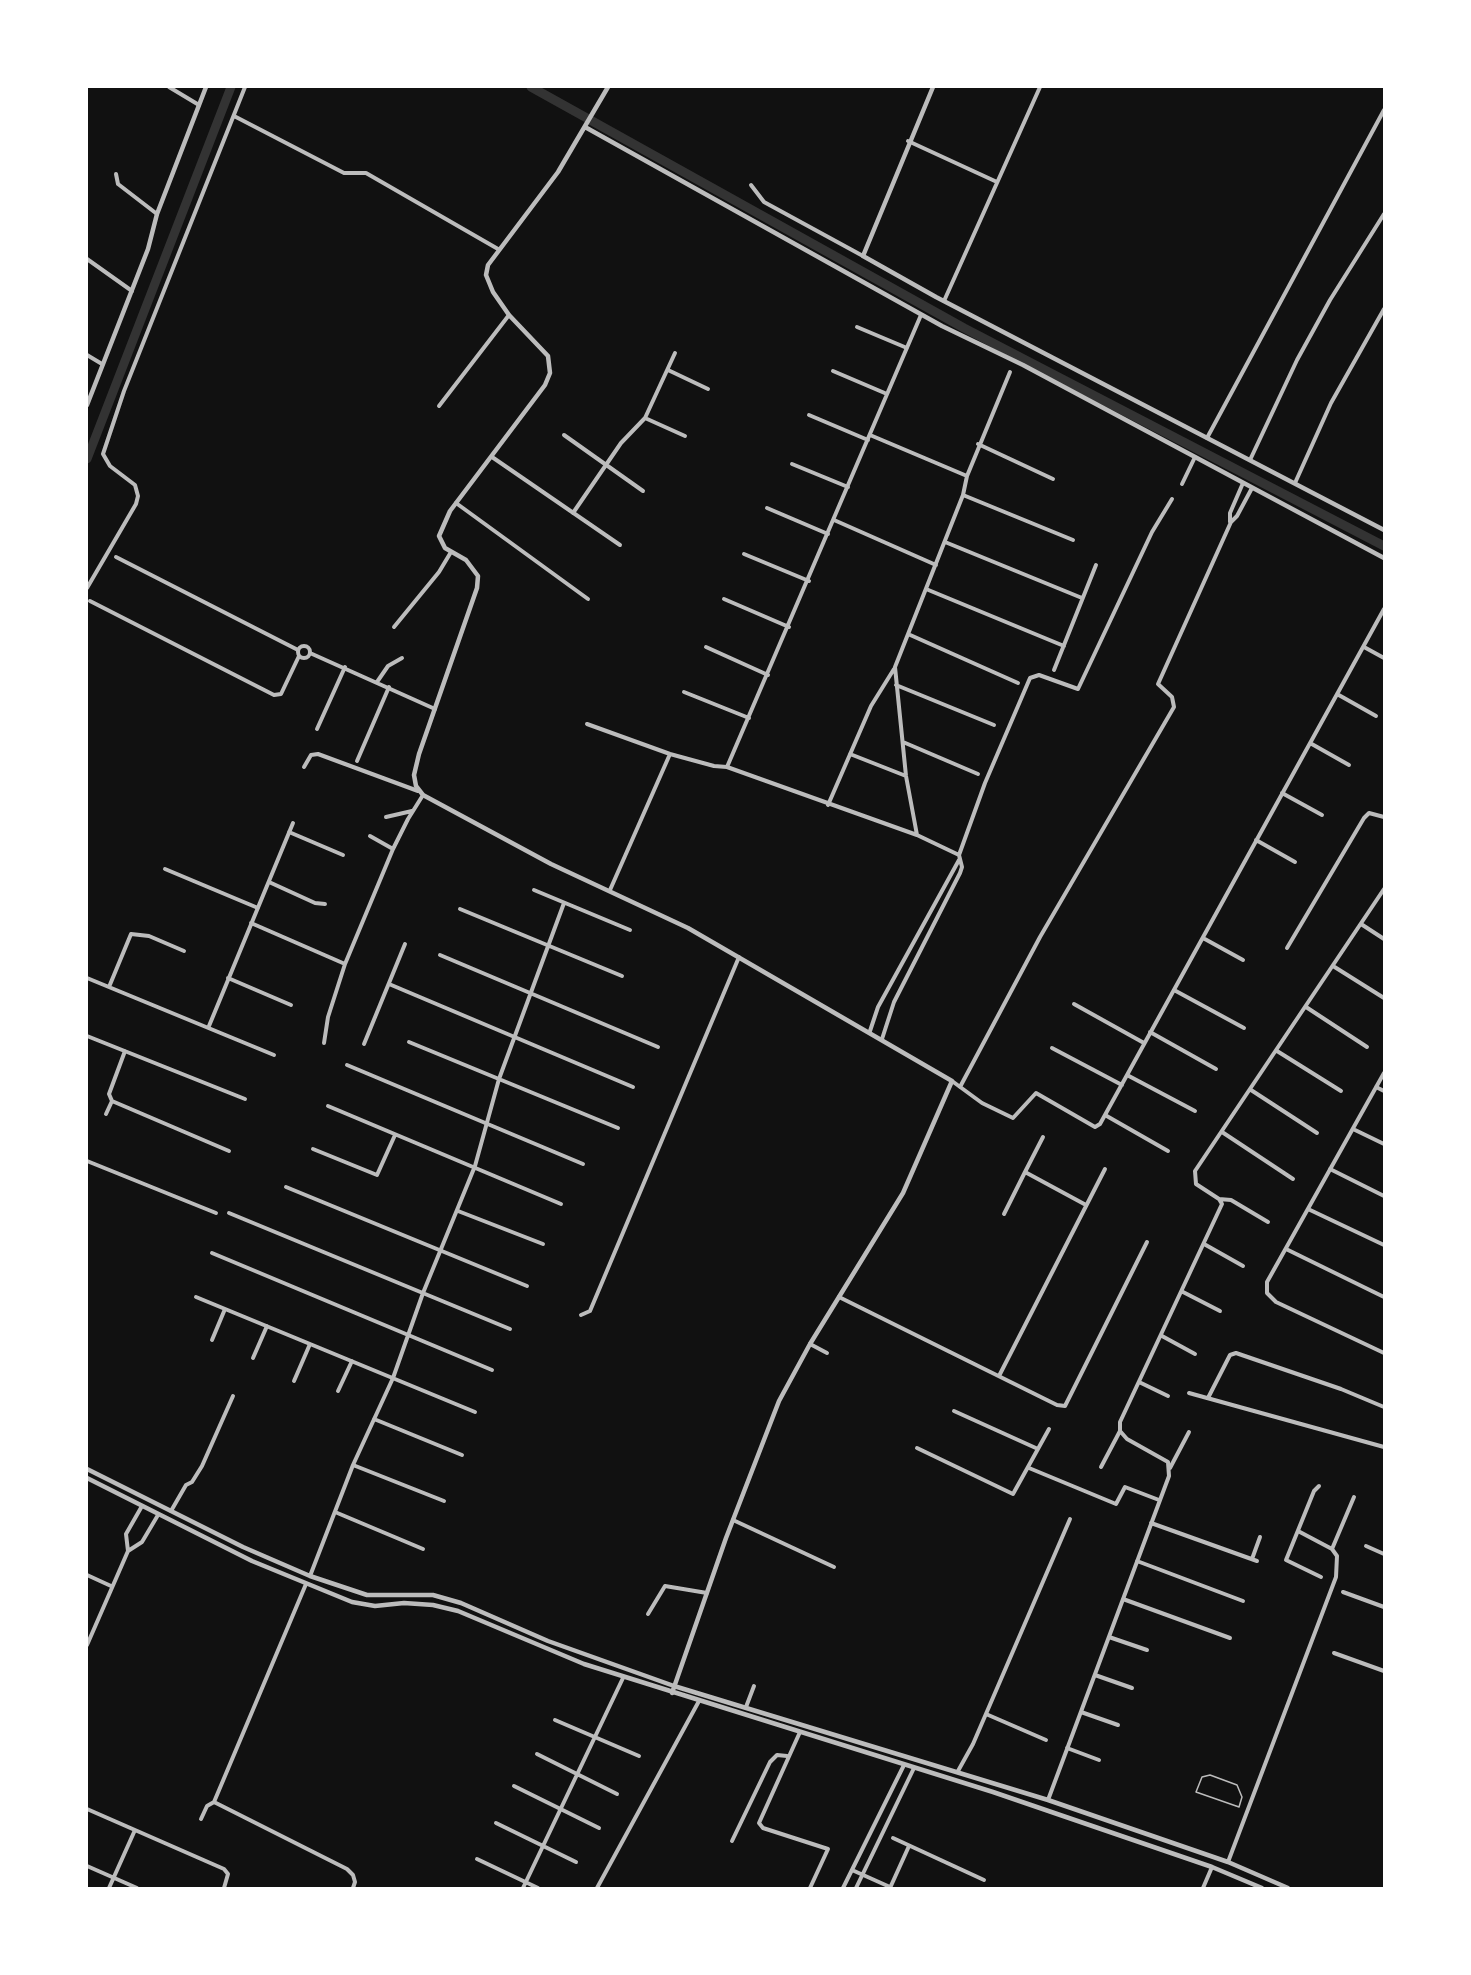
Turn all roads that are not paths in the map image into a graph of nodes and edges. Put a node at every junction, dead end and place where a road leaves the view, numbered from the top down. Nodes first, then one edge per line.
1 (169, 87) edge
2 (206, 87) edge
3 (245, 87) edge
4 (608, 87) edge
5 (933, 87) edge
6 (1040, 87) edge
7 (199, 105) junction
8 (1384, 110) edge
9 (234, 116) junction
10 (586, 125) junction
11 (908, 141) junction
12 (116, 174) dead end
13 (997, 182) junction
14 (751, 185) dead end
15 (157, 214) junction
16 (1384, 214) edge
17 (498, 249) junction
18 (863, 256) junction
19 (87, 259) edge
20 (132, 291) junction
21 (944, 302) junction
22 (1384, 309) edge
23 (509, 315) junction
24 (921, 315) junction
25 (857, 327) dead end
26 (907, 348) junction
27 (675, 353) dead end
28 (87, 355) edge
29 (102, 364) junction
30 (667, 370) junction
31 (832, 371) dead end
32 (1010, 372) dead end
33 (708, 389) dead end
34 (887, 394) junction
35 (87, 405) edge
36 (439, 406) dead end
37 (809, 416) dead end
38 (645, 418) junction
39 (564, 435) dead end
40 (870, 435) junction
41 (685, 436) dead end
42 (1207, 438) junction
43 (868, 440) junction
44 (978, 444) junction
45 (492, 456) junction
46 (1195, 457) junction
47 (1250, 460) junction
48 (792, 464) dead end
49 (606, 465) junction
50 (967, 476) junction
51 (1053, 479) dead end
52 (1243, 483) junction
53 (1294, 483) junction
54 (1182, 484) dead end
55 (848, 487) junction
56 (1252, 488) junction
57 (642, 491) dead end
58 (963, 495) junction
59 (1172, 499) dead end
60 (456, 503) junction
61 (767, 508) dead end
62 (573, 513) junction
63 (834, 520) junction
64 (1230, 522) junction
65 (1384, 530) edge
66 (828, 534) junction
67 (1073, 540) dead end
68 (945, 542) junction
69 (620, 545) dead end
70 (451, 552) junction
71 (744, 554) dead end
72 (116, 557) dead end
73 (1384, 558) edge
74 (936, 565) junction
75 (1096, 565) dead end
76 (808, 581) junction
77 (87, 588) edge
78 (926, 589) junction
79 (1082, 598) junction
80 (588, 599) dead end
81 (724, 599) dead end
82 (90, 601) dead end
83 (1384, 609) edge
84 (394, 627) dead end
85 (789, 627) junction
86 (908, 634) junction
87 (1064, 646) junction
88 (1363, 646) junction
89 (706, 647) dead end
90 (298, 650) junction
91 (310, 652) junction
92 (299, 656) junction
93 (402, 658) dead end
94 (1384, 658) edge
95 (345, 667) junction
96 (895, 668) junction
97 (1054, 670) dead end
98 (768, 675) junction
99 (377, 682) junction
100 (1018, 683) dead end
101 (896, 686) junction
102 (389, 687) junction
103 (684, 692) dead end
104 (1337, 694) junction
105 (435, 709) junction
106 (1376, 716) dead end
107 (749, 718) junction
108 (587, 724) dead end
109 (994, 725) dead end
110 (317, 729) dead end
111 (902, 742) junction
112 (1310, 743) junction
113 (670, 754) junction
114 (850, 754) junction
115 (357, 760) dead end
116 (1348, 765) dead end
117 (304, 767) dead end
118 (727, 767) junction
119 (978, 774) dead end
120 (906, 776) junction
121 (418, 791) junction
122 (1282, 793) junction
123 (423, 795) junction
124 (828, 805) junction
125 (413, 811) junction
126 (1322, 815) dead end
127 (386, 817) dead end
128 (1384, 817) edge
129 (293, 823) dead end
130 (289, 832) junction
131 (917, 835) junction
132 (369, 836) dead end
133 (1256, 840) junction
134 (393, 849) junction
135 (343, 855) dead end
136 (959, 857) junction
137 (1295, 862) dead end
138 (165, 869) dead end
139 (269, 882) junction
140 (534, 890) dead end
141 (610, 890) junction
142 (1384, 890) edge
143 (564, 903) junction
144 (325, 904) dead end
145 (258, 908) junction
146 (460, 909) dead end
147 (251, 923) junction
148 (1361, 924) junction
149 (630, 930) dead end
150 (1203, 938) junction
151 (1384, 939) edge
152 (405, 944) dead end
153 (549, 946) junction
154 (1287, 948) dead end
155 (184, 951) dead end
156 (440, 956) dead end
157 (739, 957) junction
158 (1243, 960) dead end
159 (345, 964) junction
160 (1333, 966) junction
161 (621, 976) dead end
162 (87, 978) edge
163 (228, 978) junction
164 (389, 984) junction
165 (109, 987) junction
166 (1174, 990) junction
167 (532, 993) junction
168 (1384, 998) edge
169 (1074, 1004) dead end
170 (291, 1005) dead end
171 (1306, 1007) junction
172 (209, 1026) junction
173 (1244, 1028) dead end
174 (870, 1031) junction
175 (1150, 1032) junction
176 (87, 1036) edge
177 (516, 1037) junction
178 (882, 1039) junction
179 (324, 1042) dead end
180 (410, 1042) dead end
181 (1144, 1043) junction
182 (364, 1044) dead end
183 (658, 1047) dead end
184 (1367, 1047) dead end
185 (1052, 1048) dead end
186 (1277, 1050) junction
187 (125, 1051) junction
188 (274, 1055) dead end
189 (346, 1065) dead end
190 (1216, 1069) dead end
191 (1384, 1073) edge
192 (1127, 1075) junction
193 (499, 1079) junction
194 (952, 1081) junction
195 (1122, 1085) junction
196 (633, 1087) dead end
197 (960, 1087) junction
198 (1376, 1087) junction
199 (1251, 1090) junction
200 (1384, 1091) edge
201 (1341, 1092) dead end
202 (245, 1099) dead end
203 (112, 1101) junction
204 (328, 1106) dead end
205 (1195, 1111) dead end
206 (106, 1114) dead end
207 (1105, 1115) junction
208 (485, 1123) junction
209 (618, 1128) dead end
210 (1353, 1129) junction
211 (1222, 1132) junction
212 (1317, 1133) dead end
213 (395, 1135) junction
214 (1043, 1137) dead end
215 (1384, 1144) edge
216 (313, 1149) dead end
217 (229, 1151) dead end
218 (1168, 1151) dead end
219 (87, 1161) edge
220 (584, 1164) dead end
221 (475, 1166) junction
222 (1105, 1169) dead end
223 (1330, 1169) junction
224 (1025, 1172) junction
225 (1293, 1179) dead end
226 (286, 1188) dead end
227 (1384, 1196) edge
228 (1219, 1199) junction
229 (561, 1204) dead end
230 (1086, 1205) junction
231 (1308, 1209) junction
232 (458, 1211) junction
233 (216, 1213) dead end
234 (229, 1213) dead end
235 (1004, 1214) dead end
236 (1268, 1222) dead end
237 (1147, 1242) dead end
238 (543, 1244) dead end
239 (1204, 1244) junction
240 (1384, 1245) edge
241 (1286, 1249) junction
242 (441, 1250) junction
243 (212, 1253) dead end
244 (1243, 1266) dead end
245 (527, 1286) dead end
246 (1183, 1292) junction
247 (423, 1293) junction
248 (196, 1297) dead end
249 (839, 1297) junction
250 (1384, 1297) edge
251 (225, 1309) junction
252 (1220, 1311) dead end
253 (581, 1315) dead end
254 (267, 1326) junction
255 (510, 1329) dead end
256 (410, 1336) junction
257 (1162, 1336) junction
258 (212, 1340) dead end
259 (310, 1344) junction
260 (810, 1344) junction
261 (827, 1353) dead end
262 (1384, 1353) edge
263 (1195, 1354) dead end
264 (253, 1358) dead end
265 (352, 1361) junction
266 (492, 1370) dead end
267 (999, 1376) junction
268 (393, 1378) junction
269 (294, 1381) dead end
270 (1139, 1382) junction
271 (338, 1391) dead end
272 (1189, 1393) dead end
273 (233, 1396) dead end
274 (1168, 1396) dead end
275 (1208, 1398) junction
276 (1384, 1407) edge
277 (954, 1411) dead end
278 (475, 1412) dead end
279 (374, 1419) junction
280 (1049, 1429) dead end
281 (1120, 1431) junction
282 (1190, 1432) dead end
283 (917, 1448) dead end
284 (1384, 1448) edge
285 (1038, 1449) junction
286 (462, 1455) dead end
287 (353, 1465) junction
288 (1101, 1467) dead end
289 (1029, 1468) junction
290 (1169, 1468) junction
291 (87, 1469) edge
292 (87, 1478) edge
293 (1319, 1486) dead end
294 (1354, 1497) dead end
295 (1160, 1500) junction
296 (444, 1501) dead end
297 (142, 1506) junction
298 (171, 1510) junction
299 (335, 1512) junction
300 (159, 1515) junction
301 (1070, 1519) dead end
302 (733, 1520) junction
303 (1151, 1523) junction
304 (1298, 1531) junction
305 (1260, 1537) dead end
306 (1366, 1546) dead end
307 (423, 1549) dead end
308 (1332, 1549) junction
309 (128, 1551) junction
310 (1384, 1554) edge
311 (1137, 1561) junction
312 (834, 1567) dead end
313 (87, 1575) edge
314 (310, 1576) junction
315 (1321, 1577) dead end
316 (306, 1584) junction
317 (111, 1586) junction
318 (1344, 1592) dead end
319 (707, 1593) junction
320 (1123, 1599) junction
321 (1243, 1601) dead end
322 (1384, 1607) edge
323 (648, 1614) dead end
324 (89, 1636) edge
325 (1109, 1637) junction
326 (1230, 1638) dead end
327 (87, 1645) edge
328 (1147, 1650) dead end
329 (1334, 1653) dead end
330 (1384, 1671) edge
331 (1095, 1675) junction
332 (623, 1678) junction
333 (674, 1686) junction
334 (754, 1686) dead end
335 (1132, 1688) dead end
336 (672, 1693) junction
337 (699, 1701) junction
338 (746, 1707) junction
339 (1081, 1712) junction
340 (986, 1714) junction
341 (555, 1720) dead end
342 (1118, 1725) dead end
343 (800, 1732) junction
344 (597, 1737) junction
345 (1046, 1740) dead end
346 (1067, 1748) junction
347 (537, 1754) dead end
348 (639, 1756) dead end
349 (787, 1756) junction
350 (1099, 1760) dead end
351 (904, 1765) junction
352 (914, 1768) junction
353 (958, 1771) junction
354 (579, 1773) junction
355 (514, 1786) dead end
356 (1196, 1792) joint
357 (617, 1794) dead end
358 (1048, 1800) junction
359 (214, 1802) junction
360 (87, 1809) edge
361 (562, 1810) junction
362 (1044, 1810) junction
363 (201, 1819) dead end
364 (496, 1823) dead end
365 (599, 1828) dead end
366 (135, 1830) junction
367 (893, 1838) dead end
368 (732, 1841) dead end
369 (544, 1846) junction
370 (909, 1846) junction
371 (1215, 1858) junction
372 (477, 1859) dead end
373 (576, 1862) dead end
374 (1228, 1862) junction
375 (87, 1866) edge
376 (1212, 1867) junction
377 (852, 1870) junction
378 (1224, 1872) junction
379 (862, 1875) junction
380 (114, 1878) junction
381 (984, 1880) dead end
382 (526, 1882) junction
383 (109, 1888) edge
384 (137, 1888) edge
385 (224, 1888) edge
386 (353, 1888) edge
387 (524, 1888) edge
388 (538, 1888) edge
389 (597, 1888) edge
390 (810, 1888) edge
391 (843, 1888) edge
392 (856, 1888) edge
393 (890, 1888) edge
394 (1203, 1888) edge
395 (1262, 1888) edge
396 (1288, 1888) edge

1 - 7 street
2 - 7 street
3 - 9 street
4 - 10 street
5 - 11 street
6 - 13 street
7 - 15 street
8 - 42 street
9 - 17 street
9 - 77 street
10 - 17 street
10 - 24 street
11 - 13 street
11 - 18 street
12 - 15 street
13 - 21 street
14 - 18 street
15 - 20 street
16 - 47 street
17 - 23 street
18 - 21 street
19 - 20 street
20 - 29 street
21 - 42 street
22 - 53 street
23 - 36 street
23 - 45 street
24 - 26 street
24 - 46 street
25 - 26 street
26 - 34 street
27 - 30 street
28 - 29 street
29 - 35 street
30 - 33 street
30 - 38 street
31 - 34 street
32 - 44 street
34 - 40 street
37 - 43 street
38 - 41 street
38 - 49 street
39 - 49 street
40 - 43 street
40 - 50 street
42 - 47 street
43 - 55 street
44 - 50 street
44 - 51 street
45 - 60 street
45 - 62 street
46 - 52 street
46 - 54 street
47 - 53 street
48 - 55 street
49 - 57 street
49 - 62 street
50 - 58 street
52 - 56 street
52 - 64 street
53 - 65 street
55 - 63 street
56 - 64 street
56 - 73 street
58 - 67 street
58 - 68 street
59 - 136 street
60 - 70 street
60 - 80 street
61 - 66 street
62 - 69 street
63 - 66 street
63 - 74 street
64 - 197 street
66 - 76 street
68 - 74 street
68 - 79 street
70 - 84 street
70 - 105 street
71 - 76 street
72 - 90 street
74 - 78 street
75 - 79 street
76 - 85 street
78 - 86 street
78 - 87 street
79 - 87 street
81 - 85 street
82 - 92 street
83 - 88 street
85 - 98 street
86 - 96 street
86 - 100 street
87 - 97 street
88 - 94 street
88 - 104 street
89 - 98 street
90 - 91 street
90 - 92 street
91 - 92 street
91 - 95 street
93 - 99 street
95 - 99 street
95 - 110 street
96 - 101 street
96 - 114 street
98 - 107 street
99 - 102 street
101 - 109 street
101 - 111 street
102 - 105 street
102 - 115 street
103 - 107 street
104 - 106 street
104 - 112 street
105 - 121 street
107 - 118 street
108 - 113 street
111 - 119 street
111 - 120 street
112 - 116 street
112 - 122 street
113 - 118 street
113 - 141 street
114 - 120 street
114 - 124 street
117 - 121 street
118 - 124 street
120 - 131 street
121 - 123 street
122 - 126 street
122 - 133 street
123 - 125 street
123 - 141 street
124 - 131 street
125 - 127 street
125 - 134 street
128 - 154 street
129 - 130 street
130 - 135 street
130 - 139 street
131 - 136 street
132 - 134 street
133 - 137 street
133 - 150 street
134 - 159 street
136 - 174 street
136 - 178 street
138 - 145 street
139 - 144 street
139 - 145 street
140 - 143 street
141 - 157 street
142 - 148 street
143 - 149 street
143 - 153 street
145 - 147 street
146 - 153 street
147 - 159 street
147 - 163 street
148 - 151 street
148 - 160 street
150 - 158 street
150 - 166 street
152 - 164 street
153 - 161 street
153 - 167 street
155 - 165 street
156 - 167 street
157 - 174 street
157 - 253 street
159 - 179 street
160 - 168 street
160 - 171 street
162 - 165 street
163 - 170 street
163 - 172 street
164 - 177 street
164 - 182 street
165 - 172 street
166 - 173 street
166 - 175 street
167 - 177 street
167 - 183 street
169 - 181 street
171 - 184 street
171 - 186 street
172 - 188 street
174 - 178 street
175 - 181 street
175 - 190 street
176 - 187 street
177 - 193 street
177 - 196 street
178 - 194 street
180 - 193 street
181 - 192 street
185 - 195 street
186 - 199 street
186 - 201 street
187 - 202 street
187 - 203 street
189 - 208 street
191 - 198 street
192 - 195 street
192 - 205 street
193 - 208 street
193 - 209 street
194 - 197 street
194 - 249 street
195 - 207 street
197 - 207 street
198 - 200 street
198 - 210 street
199 - 211 street
199 - 212 street
203 - 206 street
203 - 217 street
204 - 213 street
207 - 218 street
208 - 220 street
208 - 221 street
210 - 215 street
210 - 223 street
211 - 225 street
211 - 228 street
213 - 216 street
213 - 221 street
214 - 224 street
219 - 233 street
221 - 229 street
221 - 232 street
222 - 230 street
223 - 227 street
223 - 231 street
224 - 230 street
224 - 235 street
226 - 242 street
228 - 236 street
228 - 239 street
230 - 267 street
231 - 240 street
231 - 241 street
232 - 238 street
232 - 242 street
234 - 247 street
237 - 267 street
239 - 244 street
239 - 246 street
241 - 250 street
241 - 262 street
242 - 245 street
242 - 247 street
243 - 256 street
246 - 252 street
246 - 257 street
247 - 255 street
247 - 256 street
248 - 251 street
249 - 260 street
249 - 267 street
251 - 254 street
251 - 258 street
254 - 259 street
254 - 264 street
256 - 266 street
256 - 268 street
257 - 263 street
257 - 270 street
259 - 265 street
259 - 269 street
260 - 261 street
260 - 302 street
265 - 268 street
265 - 271 street
268 - 278 street
268 - 279 street
270 - 274 street
270 - 281 street
272 - 275 street
273 - 298 street
275 - 276 street
275 - 284 street
277 - 285 street
279 - 286 street
279 - 287 street
280 - 285 street
281 - 288 street
281 - 290 street
282 - 290 street
283 - 289 street
285 - 289 street
287 - 296 street
287 - 299 street
289 - 295 street
290 - 295 street
291 - 298 street
292 - 297 street
293 - 304 street
294 - 308 street
295 - 303 street
297 - 300 street
297 - 309 street
298 - 314 street
299 - 307 street
299 - 314 street
300 - 309 street
300 - 316 street
301 - 340 street
302 - 312 street
302 - 319 street
303 - 305 street
303 - 311 street
304 - 308 street
304 - 315 street
306 - 310 street
308 - 374 street
309 - 317 street
311 - 320 street
311 - 321 street
313 - 317 street
314 - 316 street
314 - 333 street
316 - 332 street
316 - 359 street
317 - 324 street
318 - 322 street
319 - 323 street
319 - 333 street
320 - 325 street
320 - 326 street
324 - 327 street
325 - 328 street
325 - 331 street
329 - 330 street
331 - 335 street
331 - 339 street
332 - 336 street
332 - 344 street
333 - 336 street
333 - 338 street
334 - 338 street
336 - 337 street
337 - 343 street
337 - 389 street
338 - 353 street
339 - 342 street
339 - 346 street
340 - 345 street
340 - 353 street
341 - 344 street
343 - 349 street
343 - 351 street
344 - 348 street
344 - 354 street
346 - 350 street
346 - 358 street
347 - 354 street
349 - 368 street
349 - 390 street
351 - 352 street
351 - 377 street
352 - 362 street
352 - 379 street
353 - 358 street
354 - 357 street
354 - 361 street
355 - 361 street
356 - 356 lane
358 - 362 street
358 - 371 street
359 - 363 street
359 - 386 street
360 - 366 street
361 - 365 street
361 - 369 street
362 - 376 street
364 - 369 street
366 - 380 street
366 - 385 street
367 - 370 street
369 - 373 street
369 - 382 street
370 - 381 street
370 - 393 street
371 - 374 street
371 - 376 street
372 - 382 street
374 - 378 street
374 - 396 street
375 - 380 street
376 - 378 street
376 - 394 street
377 - 379 street
377 - 391 street
378 - 395 street
379 - 392 street
379 - 393 street
380 - 383 street
380 - 384 street
382 - 387 street
382 - 388 street

